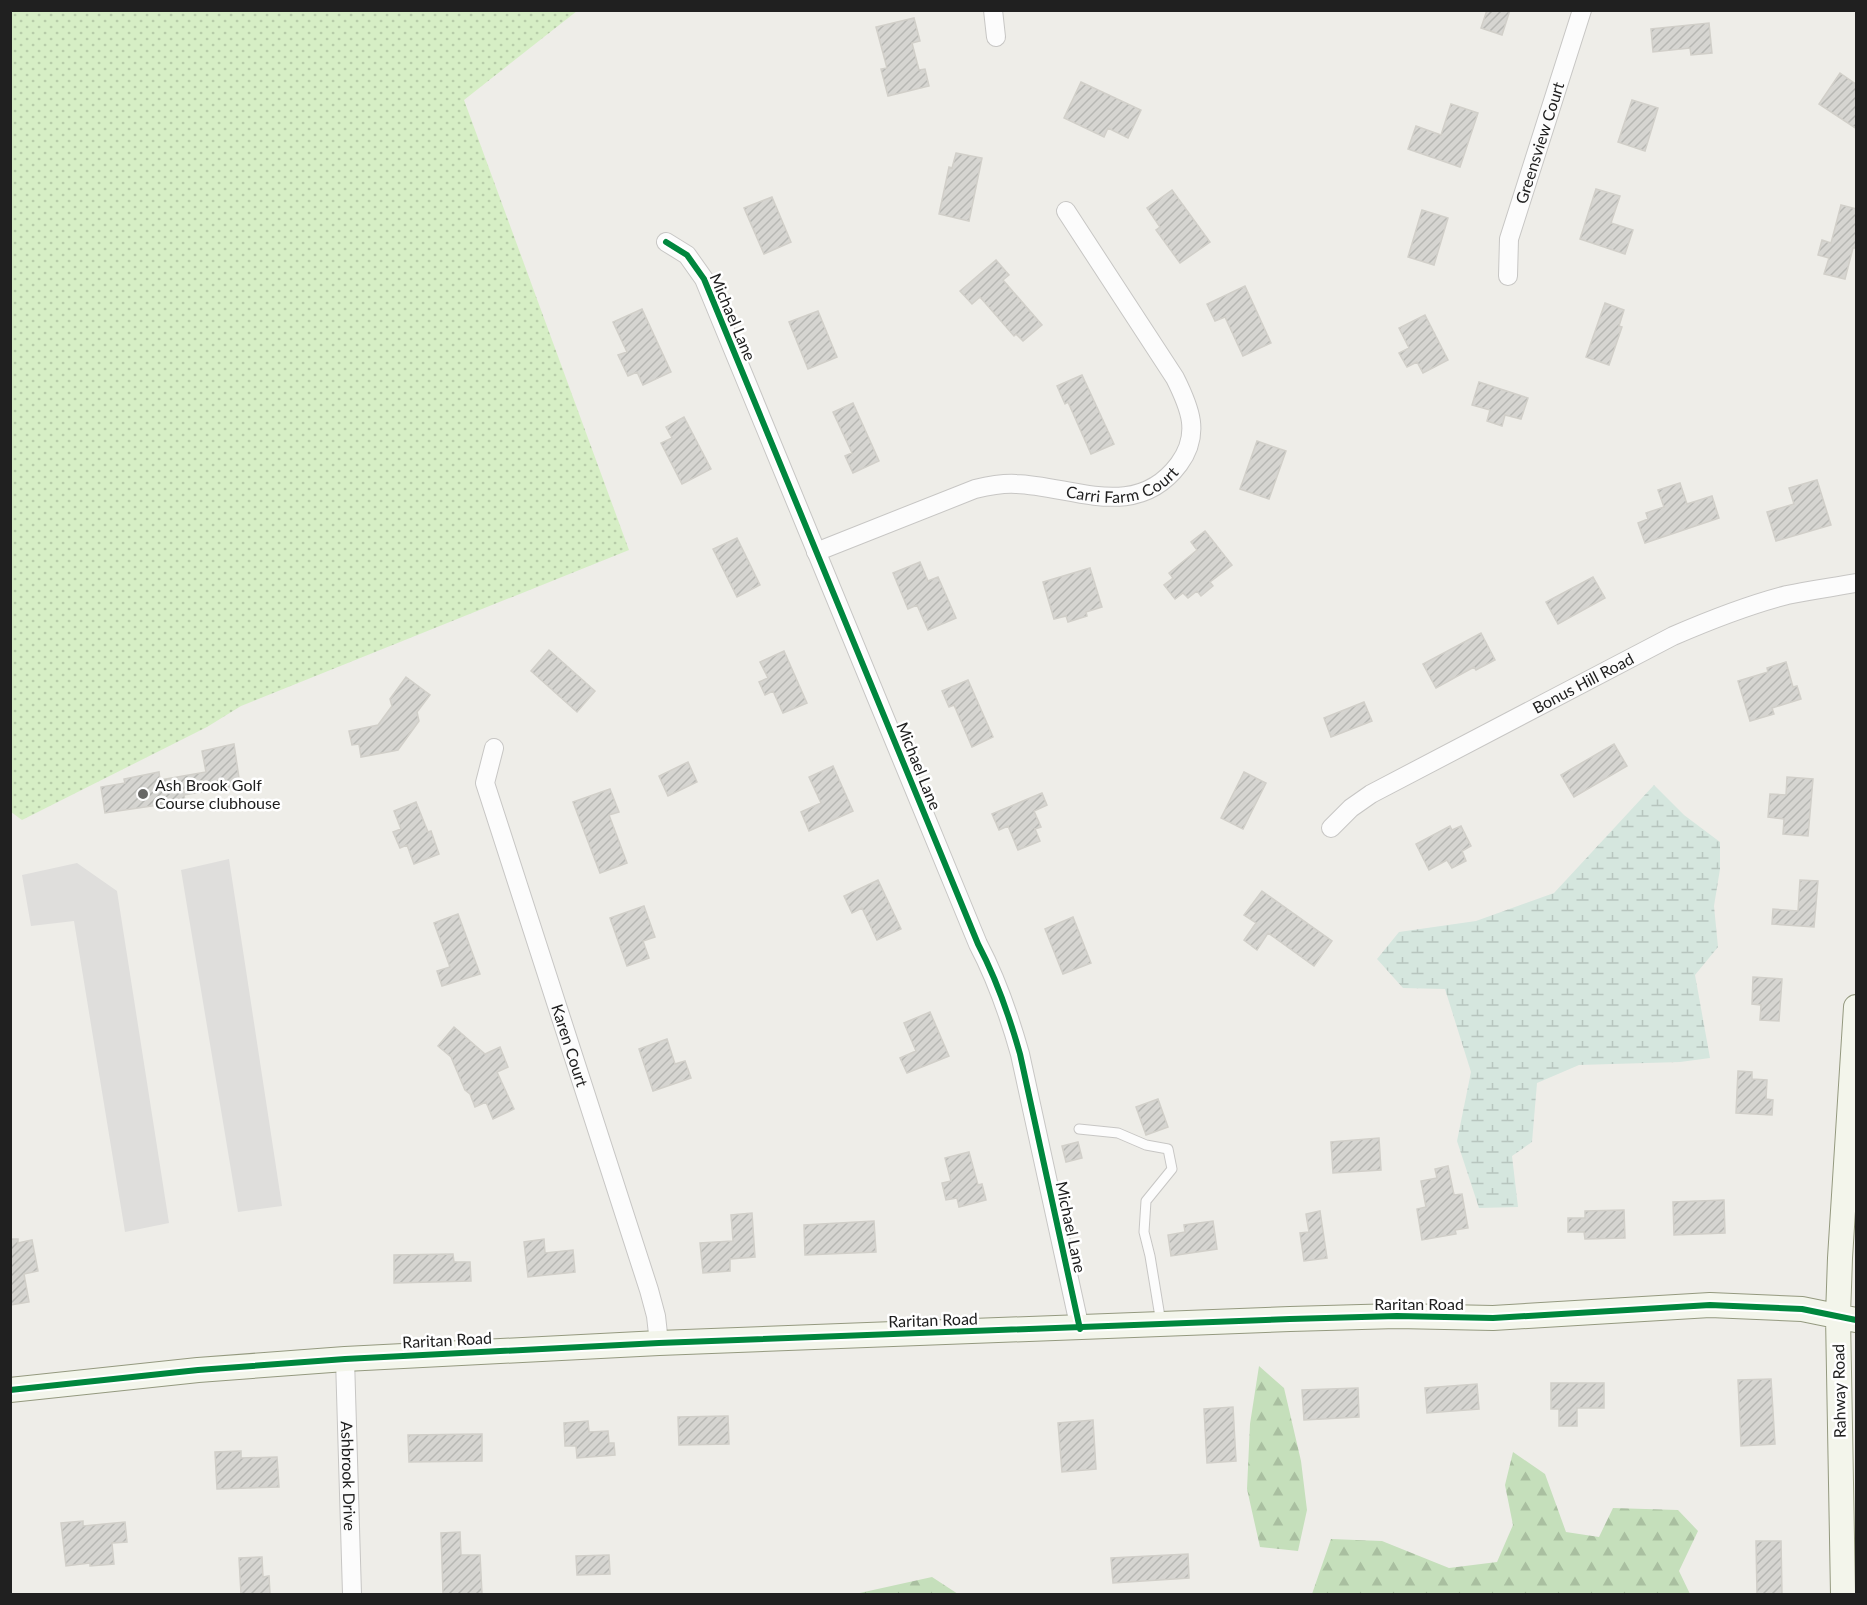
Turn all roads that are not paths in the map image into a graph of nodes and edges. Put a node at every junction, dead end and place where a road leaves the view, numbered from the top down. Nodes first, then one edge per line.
1 (993, 10) edge
2 (1582, 10) edge
3 (996, 37) dead end
4 (1066, 211) dead end
5 (666, 242) dead end
6 (1508, 276) dead end
7 (816, 552) junction
8 (1857, 583) edge
9 (494, 748) dead end
10 (1331, 828) dead end
11 (1857, 1007) edge
12 (1079, 1129) dead end
13 (1847, 1318) edge
14 (1161, 1325) junction
15 (1080, 1329) junction
16 (659, 1343) junction
17 (345, 1359) junction
18 (10, 1390) edge
19 (352, 1594) edge
20 (1843, 1594) edge

1 - 3 street
2 - 6 street, Greensview Court
4 - 7 street, Carri Farm Court
5 - 7 street, Michael Lane
7 - 15 street, Michael Lane
8 - 10 street, Bonus Hill Road
9 - 16 street, Karen Court
11 - 13 street, Rahway Road
12 - 14 lane
13 - 14 street, Raritan Road
13 - 20 street, Rahway Road
14 - 15 street, Raritan Road
15 - 16 street, Raritan Road
16 - 17 street, Raritan Road
17 - 18 street, Raritan Road
17 - 19 street, Ashbrook Drive

